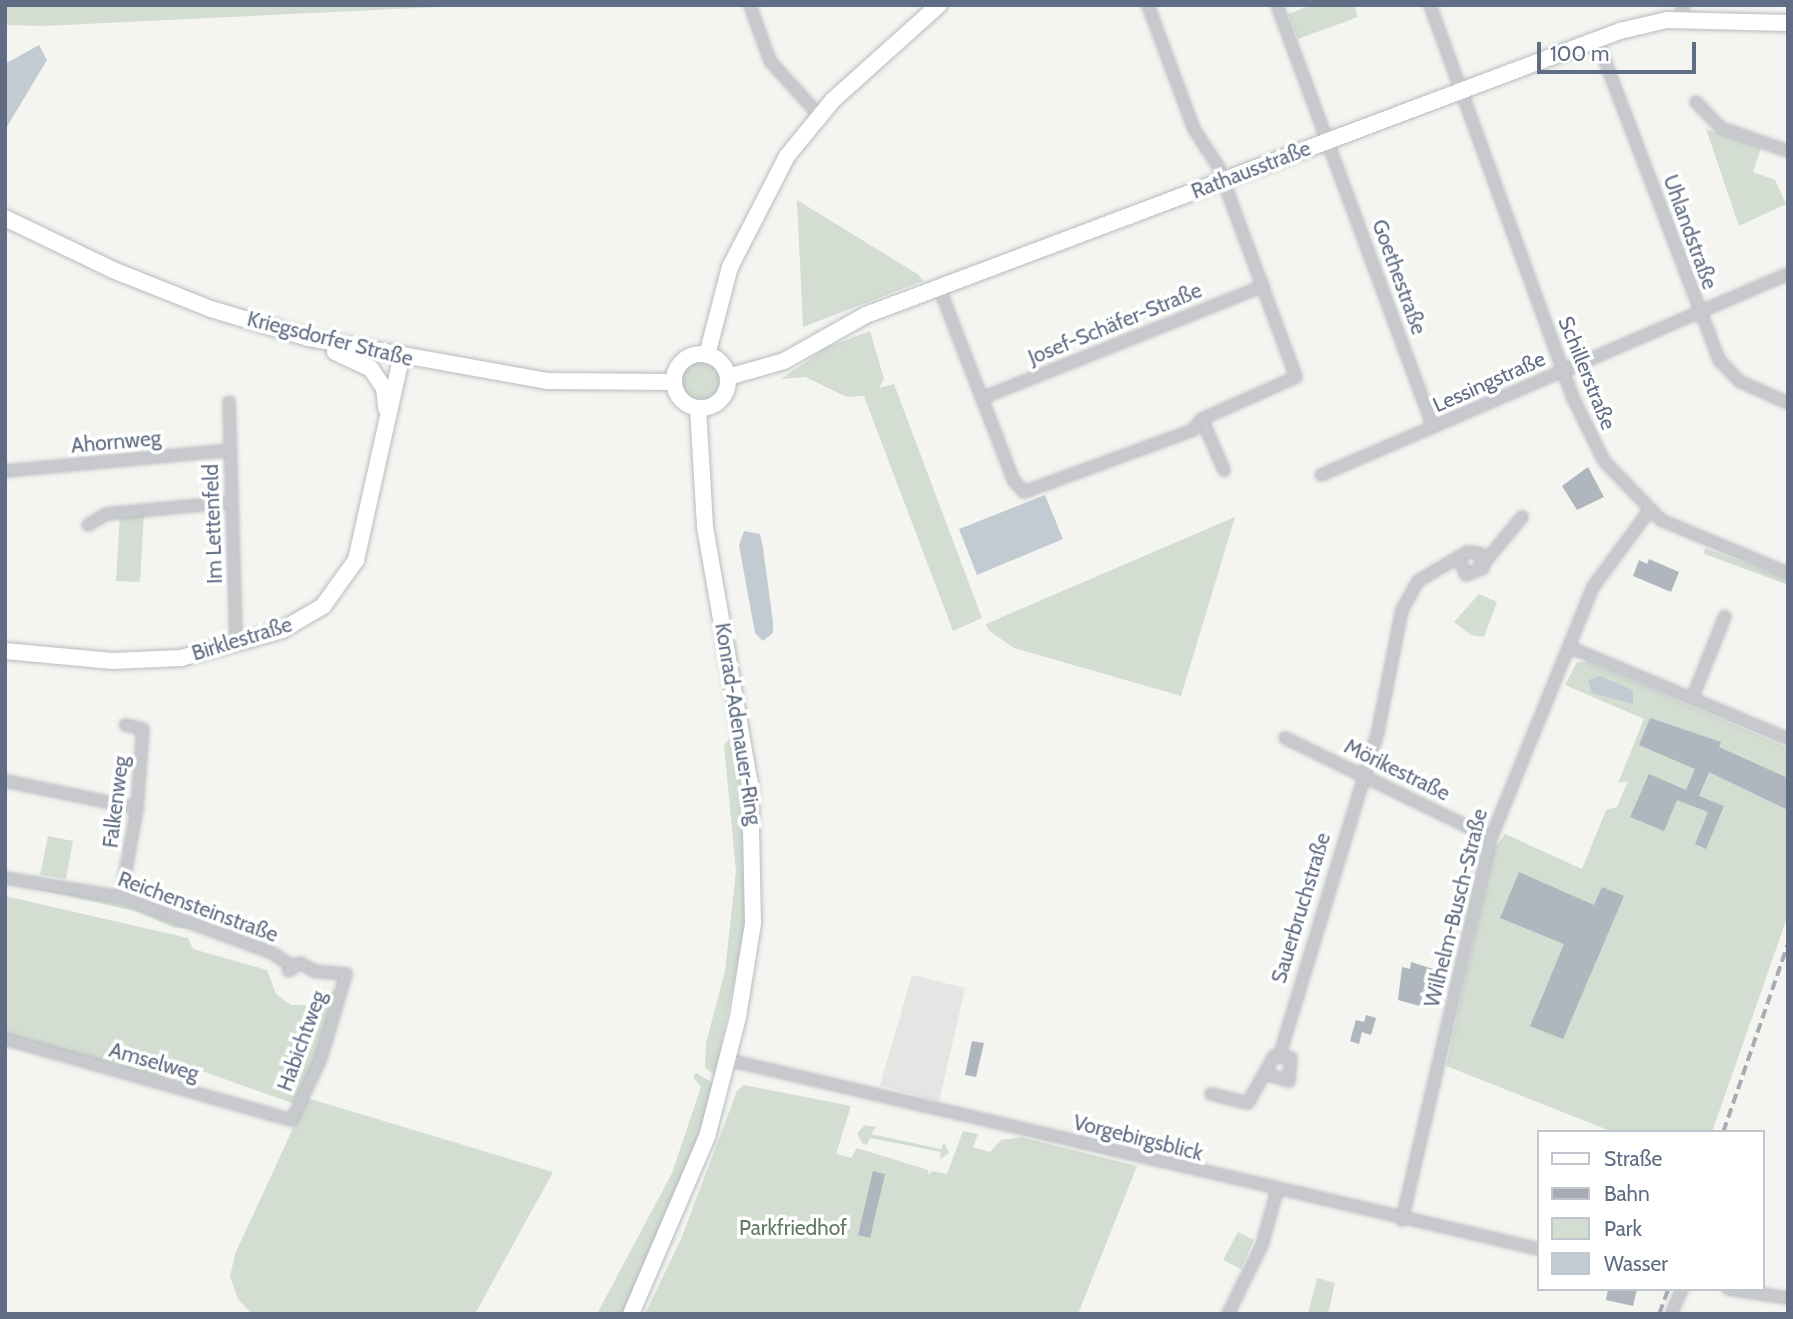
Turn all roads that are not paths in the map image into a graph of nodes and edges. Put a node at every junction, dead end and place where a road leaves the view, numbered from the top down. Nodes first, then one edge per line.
1 (750, 5) edge
2 (939, 5) edge
3 (1148, 5) edge
4 (1277, 5) edge
5 (1430, 5) edge
6 (1683, 12) edge
7 (1788, 23) edge
8 (1597, 40) junction
9 (1462, 91) junction
10 (1696, 102) dead end
11 (819, 115) junction
12 (1327, 141) junction
13 (1788, 151) edge
14 (1223, 180) junction
15 (5, 218) edge
16 (1788, 274) edge
17 (1264, 286) junction
18 (939, 287) junction
19 (1698, 313) junction
20 (308, 338) junction
21 (707, 355) junction
22 (401, 359) junction
23 (1563, 370) junction
24 (728, 377) junction
25 (674, 382) junction
26 (982, 398) junction
27 (229, 402) dead end
28 (1788, 403) edge
29 (698, 409) junction
30 (1202, 419) junction
31 (1433, 427) junction
32 (387, 428) junction
33 (230, 450) junction
34 (1224, 470) dead end
35 (5, 471) edge
36 (1321, 475) dead end
37 (232, 502) junction
38 (1648, 512) junction
39 (1522, 517) dead end
40 (88, 525) dead end
41 (1460, 560) junction
42 (1484, 563) junction
43 (1788, 573) edge
44 (1725, 616) dead end
45 (233, 646) junction
46 (1569, 647) junction
47 (5, 651) edge
48 (1692, 699) junction
49 (125, 725) dead end
50 (1285, 738) dead end
51 (1788, 739) edge
52 (1362, 774) junction
53 (5, 781) edge
54 (137, 808) junction
55 (1490, 838) junction
56 (5, 878) edge
57 (121, 897) junction
58 (346, 974) joint
59 (5, 1039) edge
60 (1280, 1054) junction
61 (728, 1060) junction
62 (1266, 1074) junction
63 (1211, 1094) dead end
64 (292, 1120) joint
65 (1277, 1191) junction
66 (1402, 1220) junction
67 (1538, 1249) edge
68 (1681, 1291) edge
69 (1741, 1291) edge
70 (1788, 1298) edge
71 (631, 1314) edge
72 (1228, 1314) edge
73 (1671, 1314) edge

1 - 11 street
2 - 11 main road
3 - 14 street
4 - 12 street, Goethestraße
5 - 9 street, Schillerstraße
6 - 7 main road, Rathausstraße
6 - 8 main road, Rathausstraße
8 - 9 main road, Rathausstraße
8 - 19 street, Uhlandstraße
9 - 12 main road, Rathausstraße
9 - 23 street, Schillerstraße
10 - 13 street
11 - 21 main road
12 - 14 main road, Rathausstraße
12 - 31 street, Goethestraße
14 - 17 street
14 - 18 main road, Rathausstraße
15 - 20 main road, Kriegsdorfer Straße
16 - 19 street, Lessingstraße
17 - 26 street, Josef-Schäfer-Straße
17 - 30 street
18 - 24 main road, Rathausstraße
18 - 26 street
19 - 23 street, Lessingstraße
19 - 28 street, Uhlandstraße
20 - 22 main road, Kriegsdorfer Straße
20 - 32 main road, Birklestraße
21 - 24 main road
21 - 25 main road
22 - 25 main road, Kriegsdorfer Straße
22 - 32 main road, Birklestraße
23 - 31 street, Lessingstraße
23 - 38 street, Schillerstraße
24 - 29 main road
25 - 29 main road
26 - 30 street
27 - 33 street, Im Lettenfeld
29 - 61 main road, Konrad-Adenauer-Ring
30 - 34 street
31 - 36 street, Lessingstraße
32 - 45 main road, Birklestraße
33 - 35 street, Ahornweg
33 - 37 street, Im Lettenfeld
37 - 40 street
37 - 45 street, Im Lettenfeld
38 - 43 street, Schillerstraße
38 - 46 street, Wilhelm-Busch-Straße
39 - 42 street
41 - 42 street
41 - 42 street
41 - 52 street, Sauerbruchstraße
44 - 48 street
45 - 47 main road, Birklestraße
46 - 48 street
46 - 55 street, Wilhelm-Busch-Straße
48 - 51 street
49 - 54 street, Falkenweg
50 - 52 street, Mörikestraße
52 - 55 street, Mörikestraße
52 - 60 street, Sauerbruchstraße
53 - 54 street
54 - 57 street, Falkenweg
55 - 66 street, Wilhelm-Busch-Straße
56 - 57 street, Reichensteinstraße
57 - 58 street, Reichensteinstraße
58 - 64 street, Habichtweg
59 - 64 street, Amselweg
60 - 62 street, Sauerbruchstraße
60 - 62 street
61 - 65 street, Vorgebirgsblick
61 - 71 main road, Konrad-Adenauer-Ring
62 - 63 street, Sauerbruchstraße
65 - 66 street, Vorgebirgsblick
65 - 72 street
66 - 67 street, Vorgebirgsblick
68 - 73 street
69 - 70 street

